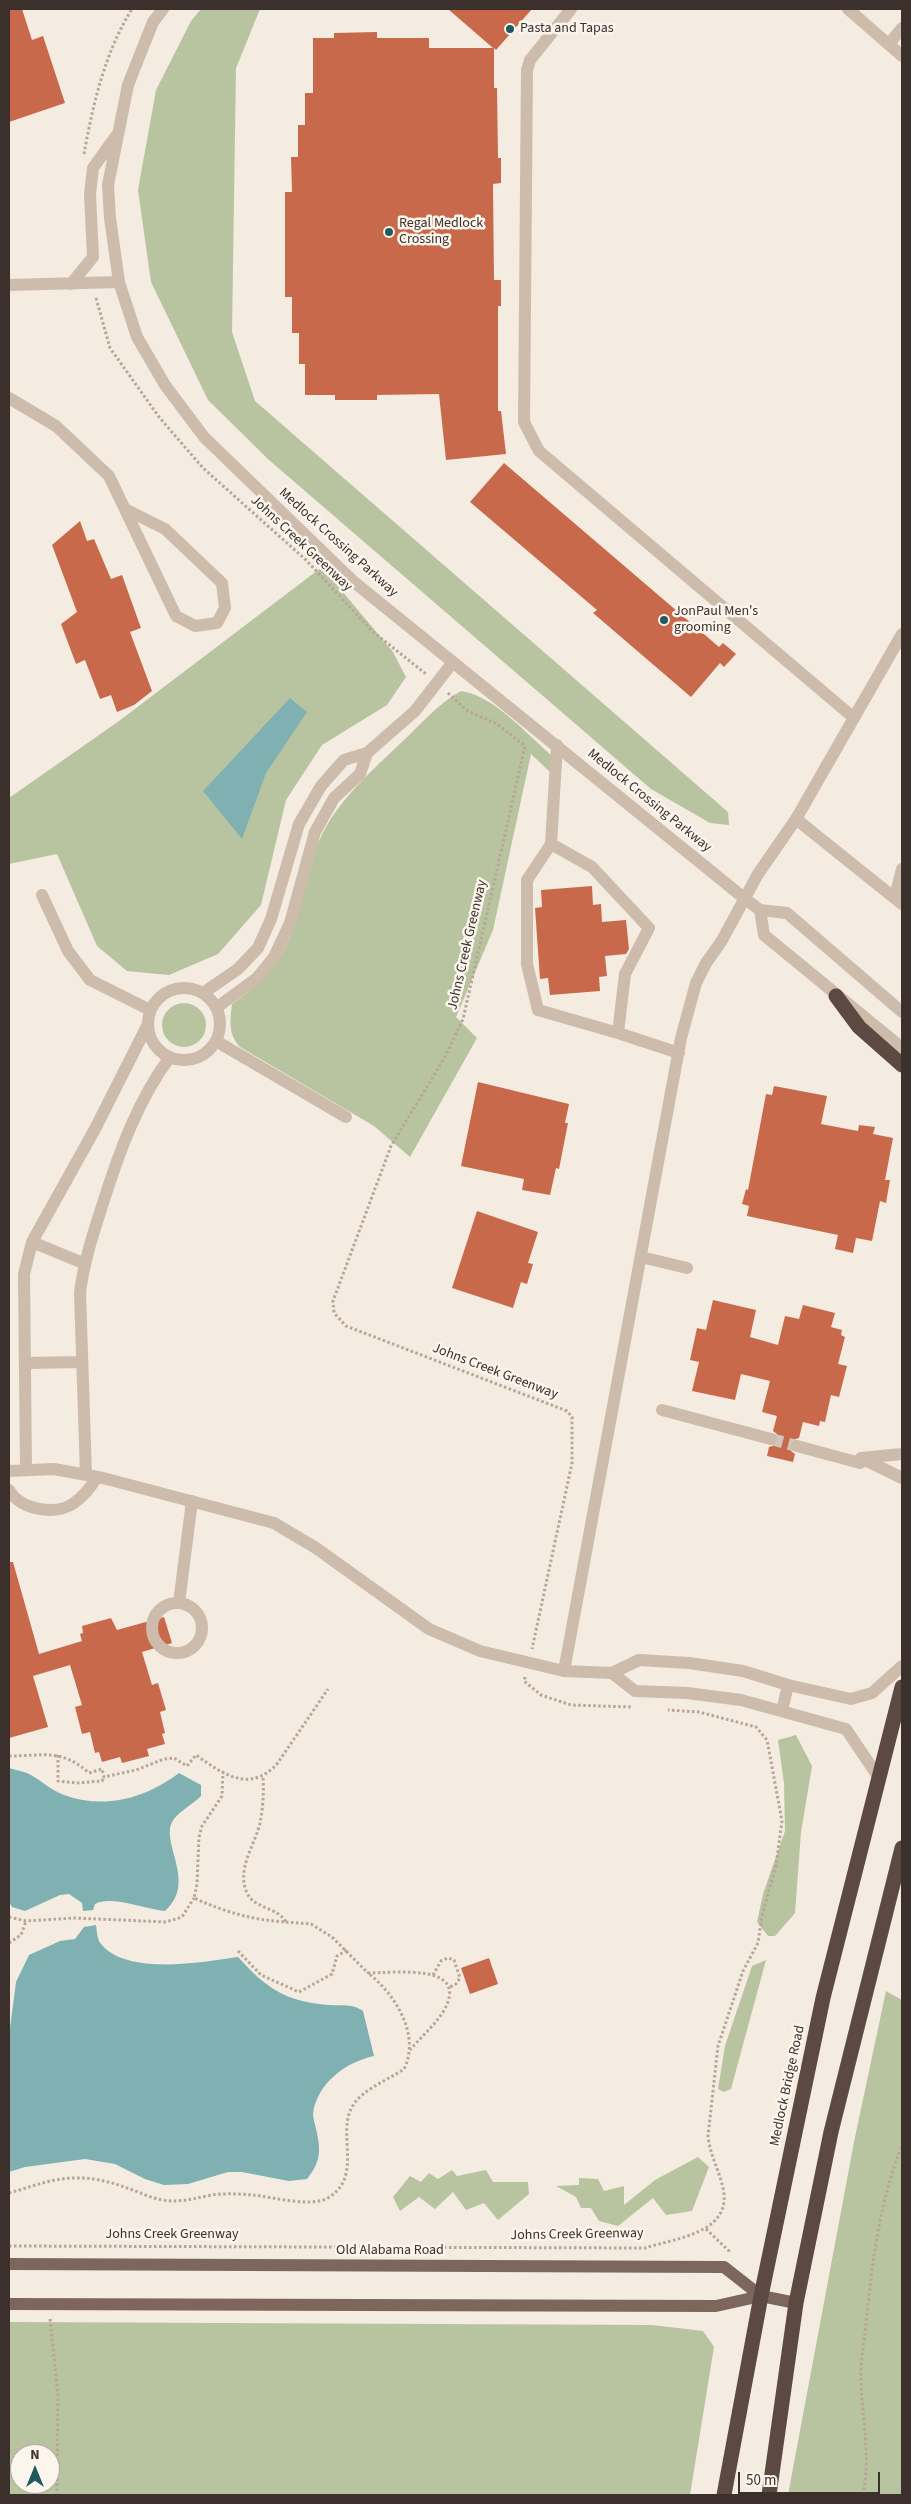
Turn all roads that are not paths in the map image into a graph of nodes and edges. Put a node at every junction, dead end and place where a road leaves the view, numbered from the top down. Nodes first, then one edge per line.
1 (163, 9) edge
2 (571, 9) edge
3 (848, 9) edge
4 (902, 28) edge
5 (889, 44) junction
6 (902, 56) edge
7 (119, 132) junction
8 (119, 282) junction
9 (70, 284) junction
10 (9, 286) edge
11 (9, 398) edge
12 (125, 509) junction
13 (902, 634) edge
14 (453, 662) junction
15 (854, 718) junction
16 (557, 746) junction
17 (367, 753) junction
18 (796, 819) junction
19 (551, 844) junction
20 (902, 869) edge
21 (42, 895) dead end
22 (744, 898) junction
23 (899, 900) edge
24 (760, 910) junction
25 (203, 993) junction
26 (836, 996) junction
27 (216, 1008) junction
28 (150, 1010) junction
29 (902, 1012) edge
30 (147, 1026) junction
31 (618, 1033) junction
32 (216, 1041) junction
33 (902, 1048) edge
34 (679, 1053) junction
35 (170, 1057) junction
36 (902, 1065) edge
37 (346, 1117) dead end
38 (32, 1242) junction
39 (641, 1257) junction
40 (83, 1263) junction
41 (687, 1268) dead end
42 (82, 1362) junction
43 (24, 1363) junction
44 (662, 1410) dead end
45 (772, 1439) tunnel mouth
46 (797, 1446) tunnel mouth
47 (902, 1454) edge
48 (860, 1462) dead end
49 (26, 1470) junction
50 (9, 1471) edge
51 (92, 1476) junction
52 (902, 1478) edge
53 (9, 1490) edge
54 (192, 1501) junction
55 (179, 1603) junction
56 (902, 1666) edge
57 (564, 1671) junction
58 (612, 1673) junction
59 (788, 1685) junction
60 (902, 1686) edge
61 (782, 1711) junction
62 (879, 1778) junction
63 (902, 1848) edge
64 (9, 2264) edge
65 (761, 2296) junction
66 (796, 2303) junction
67 (9, 2304) edge
68 (724, 2495) edge
69 (769, 2495) edge

1 - 7 street, Medlock Crossing Parkway
2 - 15 street
3 - 5 street
4 - 5 street
5 - 6 street
7 - 8 street, Medlock Crossing Parkway
7 - 9 street, Medlock Crossing Parkway
8 - 9 street
8 - 14 street, Medlock Crossing Parkway
9 - 10 street
11 - 12 street
12 - 12 street
13 - 15 street
14 - 16 street, Medlock Crossing Parkway
14 - 17 street
15 - 18 street
16 - 19 street
16 - 22 street, Medlock Crossing Parkway
17 - 25 street
17 - 27 street
18 - 22 street
18 - 23 street
19 - 31 street
19 - 31 street
20 - 23 street
21 - 28 street
22 - 24 street, Medlock Crossing Parkway
22 - 34 street
24 - 26 street
24 - 29 street
25 - 27 street
25 - 28 street
26 - 33 street
26 - 36 highway
27 - 32 street
28 - 30 street
30 - 35 street
30 - 38 street
31 - 34 street
32 - 35 street
32 - 37 street
34 - 39 street
35 - 40 street
38 - 40 street
38 - 43 street
39 - 41 street
39 - 57 street
40 - 42 street
42 - 43 street
42 - 51 street
43 - 49 street
44 - 45 street
46 - 48 street
47 - 52 street
49 - 50 street
49 - 51 street
51 - 53 street
51 - 54 street
54 - 55 street
54 - 57 street
55 - 55 street
56 - 59 street
57 - 58 street
58 - 59 street
58 - 61 street
59 - 61 street
60 - 62 highway, Medlock Bridge Road
61 - 62 street
62 - 65 highway, Medlock Bridge Road
63 - 66 highway
64 - 65 main road, Old Alabama Road
65 - 66 main road, Old Alabama Road
65 - 67 main road, Old Alabama Road
65 - 68 highway, Medlock Bridge Road
66 - 69 highway

